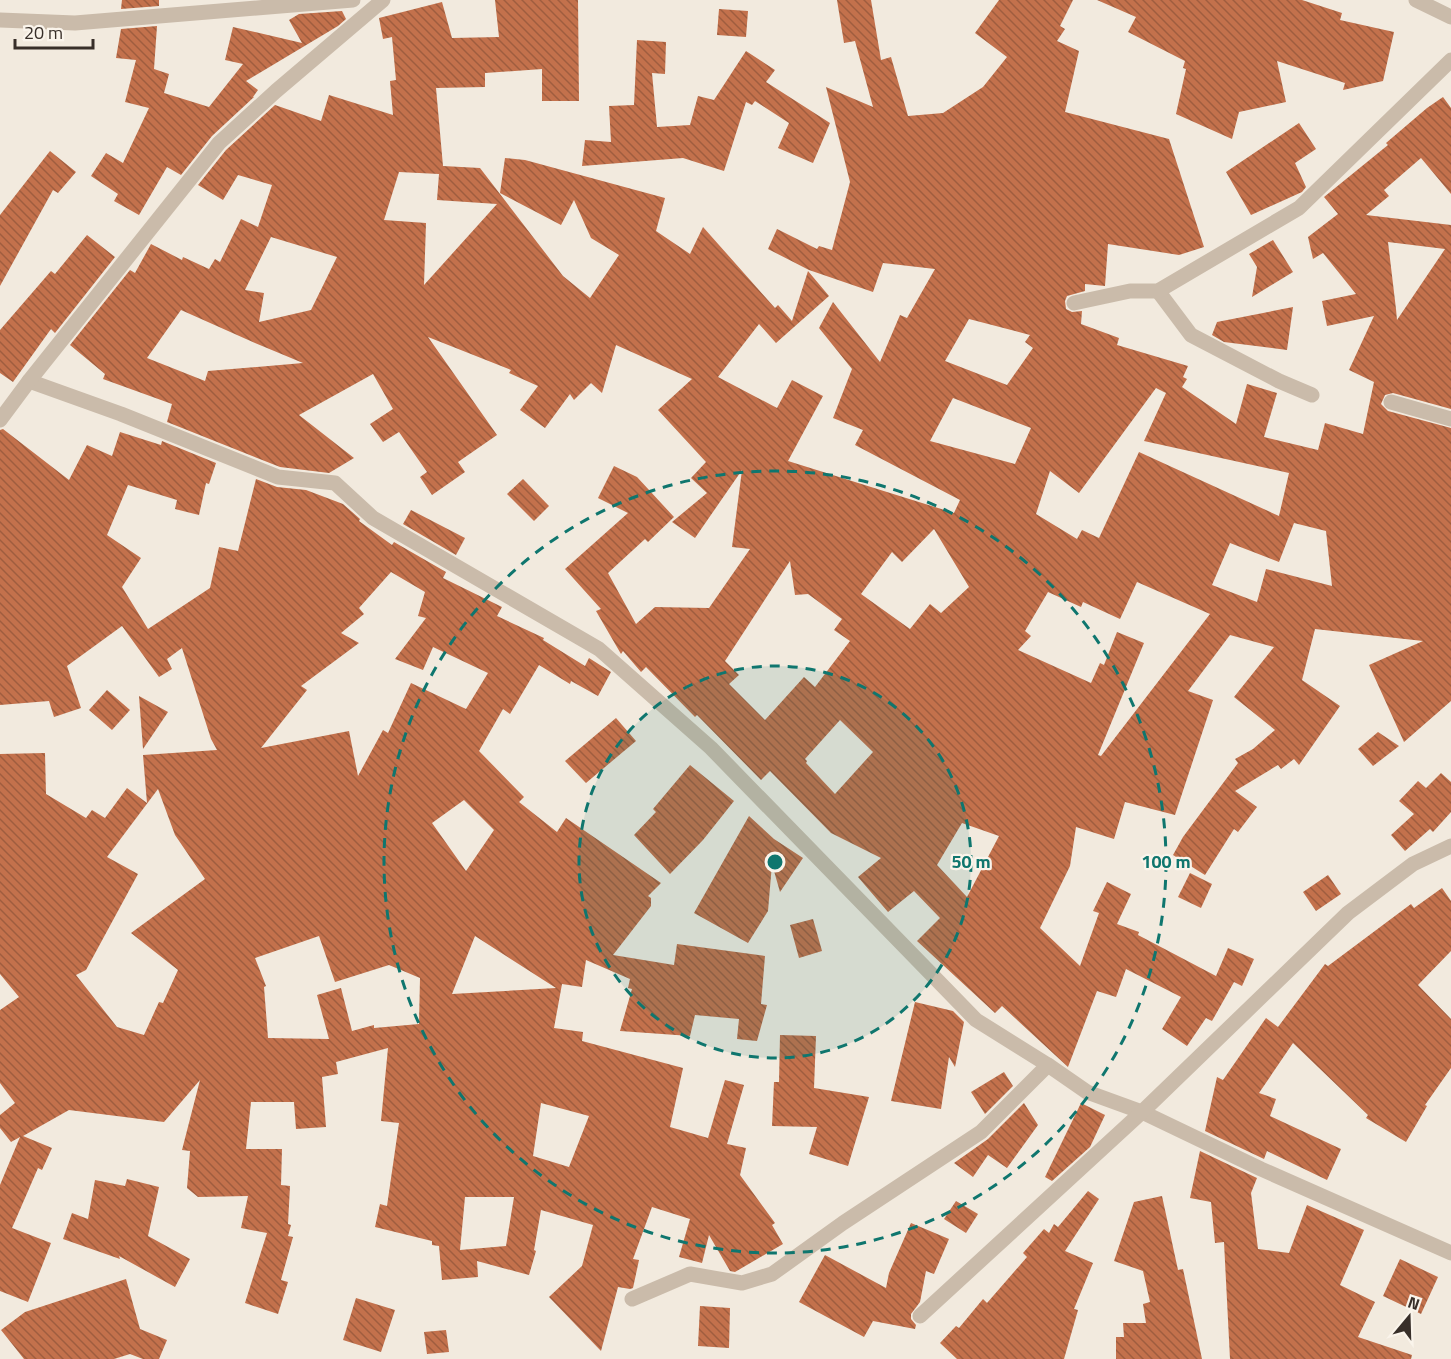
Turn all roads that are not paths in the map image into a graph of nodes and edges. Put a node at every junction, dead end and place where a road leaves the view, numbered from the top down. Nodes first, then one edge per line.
1 (353, 0) edge
2 (383, 0) edge
3 (1416, 0) edge
4 (1451, 17) edge
5 (0, 20) edge
6 (1451, 60) edge
7 (1158, 291) junction
8 (1074, 303) dead end
9 (29, 381) junction
10 (1312, 395) dead end
11 (1390, 402) dead end
12 (1, 419) edge
13 (1451, 419) edge
14 (1451, 846) edge
15 (1048, 1065) junction
16 (1142, 1112) junction
17 (1451, 1253) edge
18 (632, 1299) dead end
19 (920, 1316) dead end

1 - 5 street
2 - 9 street
3 - 4 street
6 - 7 street
7 - 8 street
7 - 10 street
9 - 12 street
9 - 15 street
11 - 13 street
14 - 16 street
15 - 16 street
15 - 18 street
16 - 17 street
16 - 19 street

